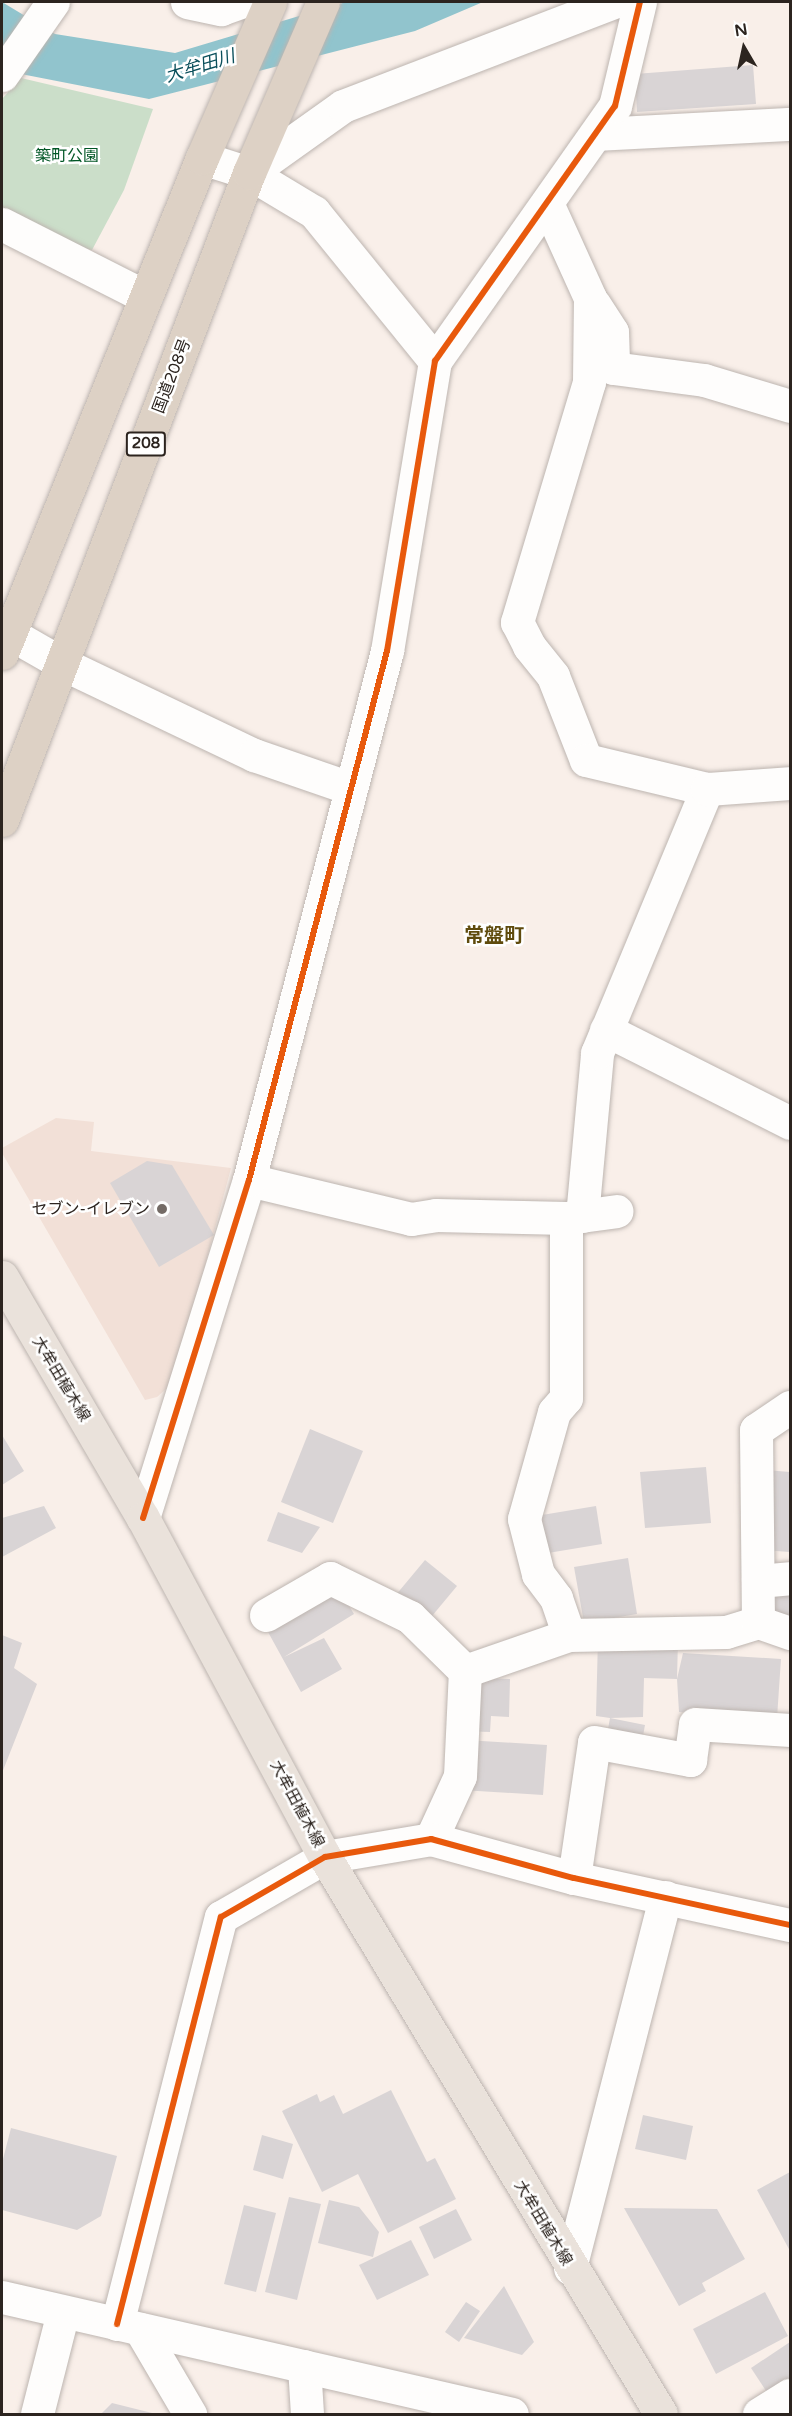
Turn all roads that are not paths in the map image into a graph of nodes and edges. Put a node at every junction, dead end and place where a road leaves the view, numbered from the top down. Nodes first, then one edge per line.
1 (187, 2) edge
2 (323, 2) edge
3 (614, 2) edge
4 (640, 2) edge
5 (257, 6) edge
6 (48, 11) edge
7 (3, 74) edge
8 (790, 124) edge
9 (597, 134) junction
10 (202, 158) junction
11 (249, 173) junction
12 (547, 203) junction
13 (2, 224) edge
14 (146, 297) junction
15 (590, 298) junction
16 (435, 361) junction
17 (790, 406) edge
18 (4, 638) edge
19 (63, 664) junction
20 (790, 783) edge
21 (350, 788) junction
22 (707, 789) junction
23 (2, 820) edge
24 (606, 1030) junction
25 (790, 1123) edge
26 (249, 1180) junction
27 (617, 1211) dead end
28 (574, 1217) junction
29 (2, 1277) edge
30 (790, 1407) edge
31 (143, 1518) junction
32 (790, 1578) edge
33 (758, 1581) junction
34 (266, 1615) dead end
35 (758, 1622) junction
36 (790, 1633) edge
37 (570, 1635) junction
38 (465, 1671) junction
39 (790, 1730) edge
40 (431, 1839) junction
41 (325, 1857) junction
42 (574, 1878) junction
43 (665, 1897) junction
44 (790, 1925) edge
45 (570, 2268) junction
46 (2, 2297) edge
47 (63, 2312) junction
48 (128, 2326) junction
49 (304, 2366) junction
50 (790, 2395) edge
51 (653, 2412) edge
52 (37, 2415) edge
53 (190, 2415) edge
54 (307, 2415) edge
55 (513, 2415) edge
56 (759, 2415) edge

1 - 5 street
2 - 11 highway, 国道208号 / 208
3 - 11 street
4 - 9 street
5 - 10 highway
6 - 7 street
8 - 9 street
9 - 12 street
10 - 11 street
10 - 14 highway
11 - 16 street
11 - 19 highway, 国道208号 / 208
12 - 15 street
12 - 16 street
13 - 14 street
14 - 18 highway
15 - 17 street
15 - 22 street
16 - 21 street
18 - 19 street
19 - 21 street
19 - 23 highway, 国道208号 / 208
20 - 22 street
21 - 26 street
22 - 24 street
24 - 25 street
24 - 28 street
26 - 28 street
26 - 31 street
27 - 28 street
28 - 37 street
29 - 31 main road, 大牟田植木線
30 - 33 street
31 - 41 main road, 大牟田植木線
32 - 33 street
33 - 35 street
34 - 38 street
35 - 36 street
35 - 37 street
37 - 38 street
38 - 40 street
39 - 42 street
40 - 41 street
40 - 42 street
41 - 45 main road, 大牟田植木線
41 - 48 street
42 - 43 street
43 - 44 street
43 - 45 street
45 - 51 main road, 大牟田植木線
46 - 47 street
47 - 48 street
47 - 52 street
48 - 49 street
48 - 53 street
49 - 54 street
49 - 55 street
50 - 56 street

